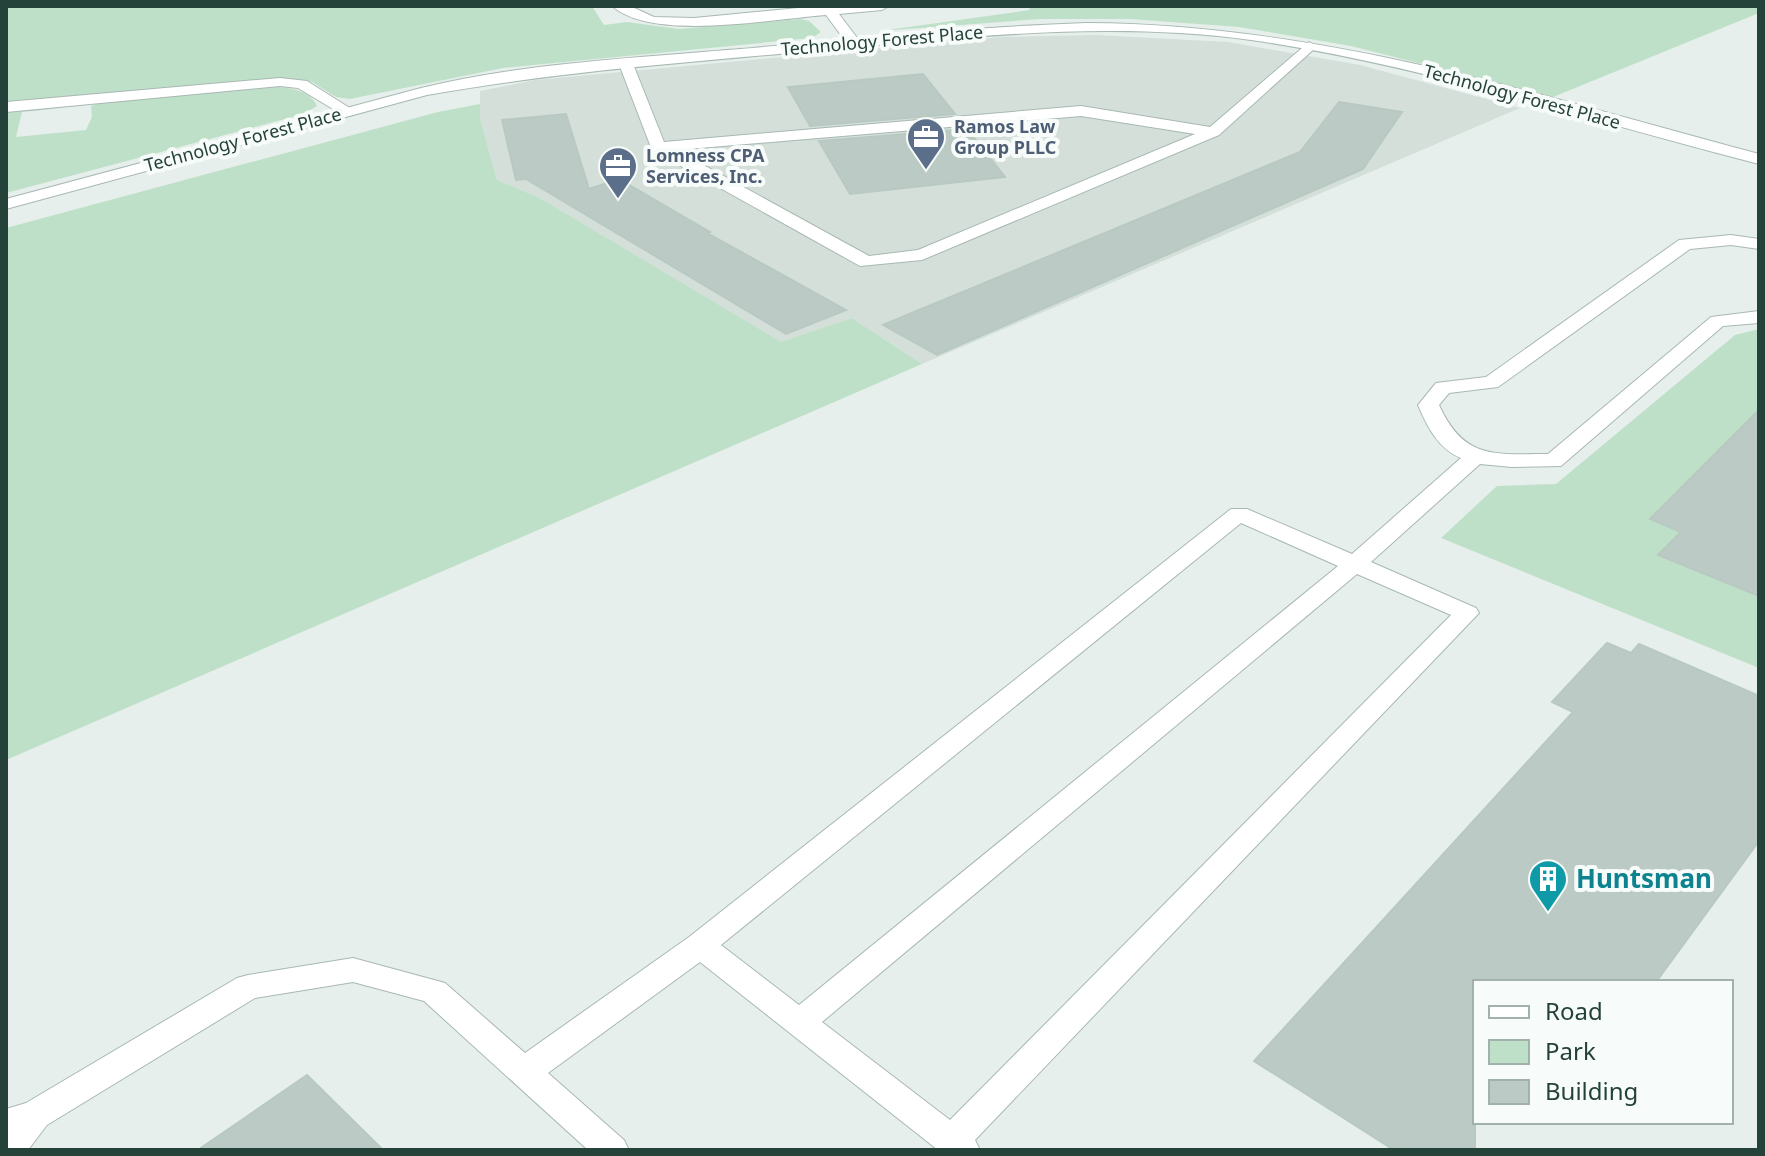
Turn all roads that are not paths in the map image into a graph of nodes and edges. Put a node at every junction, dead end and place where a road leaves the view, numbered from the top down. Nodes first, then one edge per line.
1 (619, 6) edge
2 (882, 6) edge
3 (827, 8) edge
4 (854, 43) junction
5 (1309, 46) junction
6 (626, 64) junction
7 (6, 107) edge
8 (348, 112) junction
9 (1213, 132) junction
10 (658, 147) junction
11 (1759, 159) edge
12 (6, 204) edge
13 (1758, 242) edge
14 (1759, 317) edge
15 (1473, 459) junction
16 (1355, 564) junction
17 (700, 945) junction
18 (799, 1023) junction
19 (524, 1072) junction
20 (21, 1119) edge
21 (957, 1146) edge
22 (8, 1150) edge
23 (612, 1150) edge

1 - 3 street
2 - 3 street
3 - 4 street
4 - 5 street, Technology Forest Place
4 - 6 street, Technology Forest Place
5 - 9 street
5 - 11 street, Technology Forest Place
6 - 8 street, Technology Forest Place
6 - 10 street
7 - 8 street
8 - 12 street, Technology Forest Place
9 - 10 street
9 - 10 street
13 - 15 street
14 - 15 street
15 - 16 street
16 - 17 street
16 - 18 street
16 - 21 street
17 - 18 street
17 - 19 street
18 - 21 street
19 - 20 street
19 - 23 street
20 - 22 street

